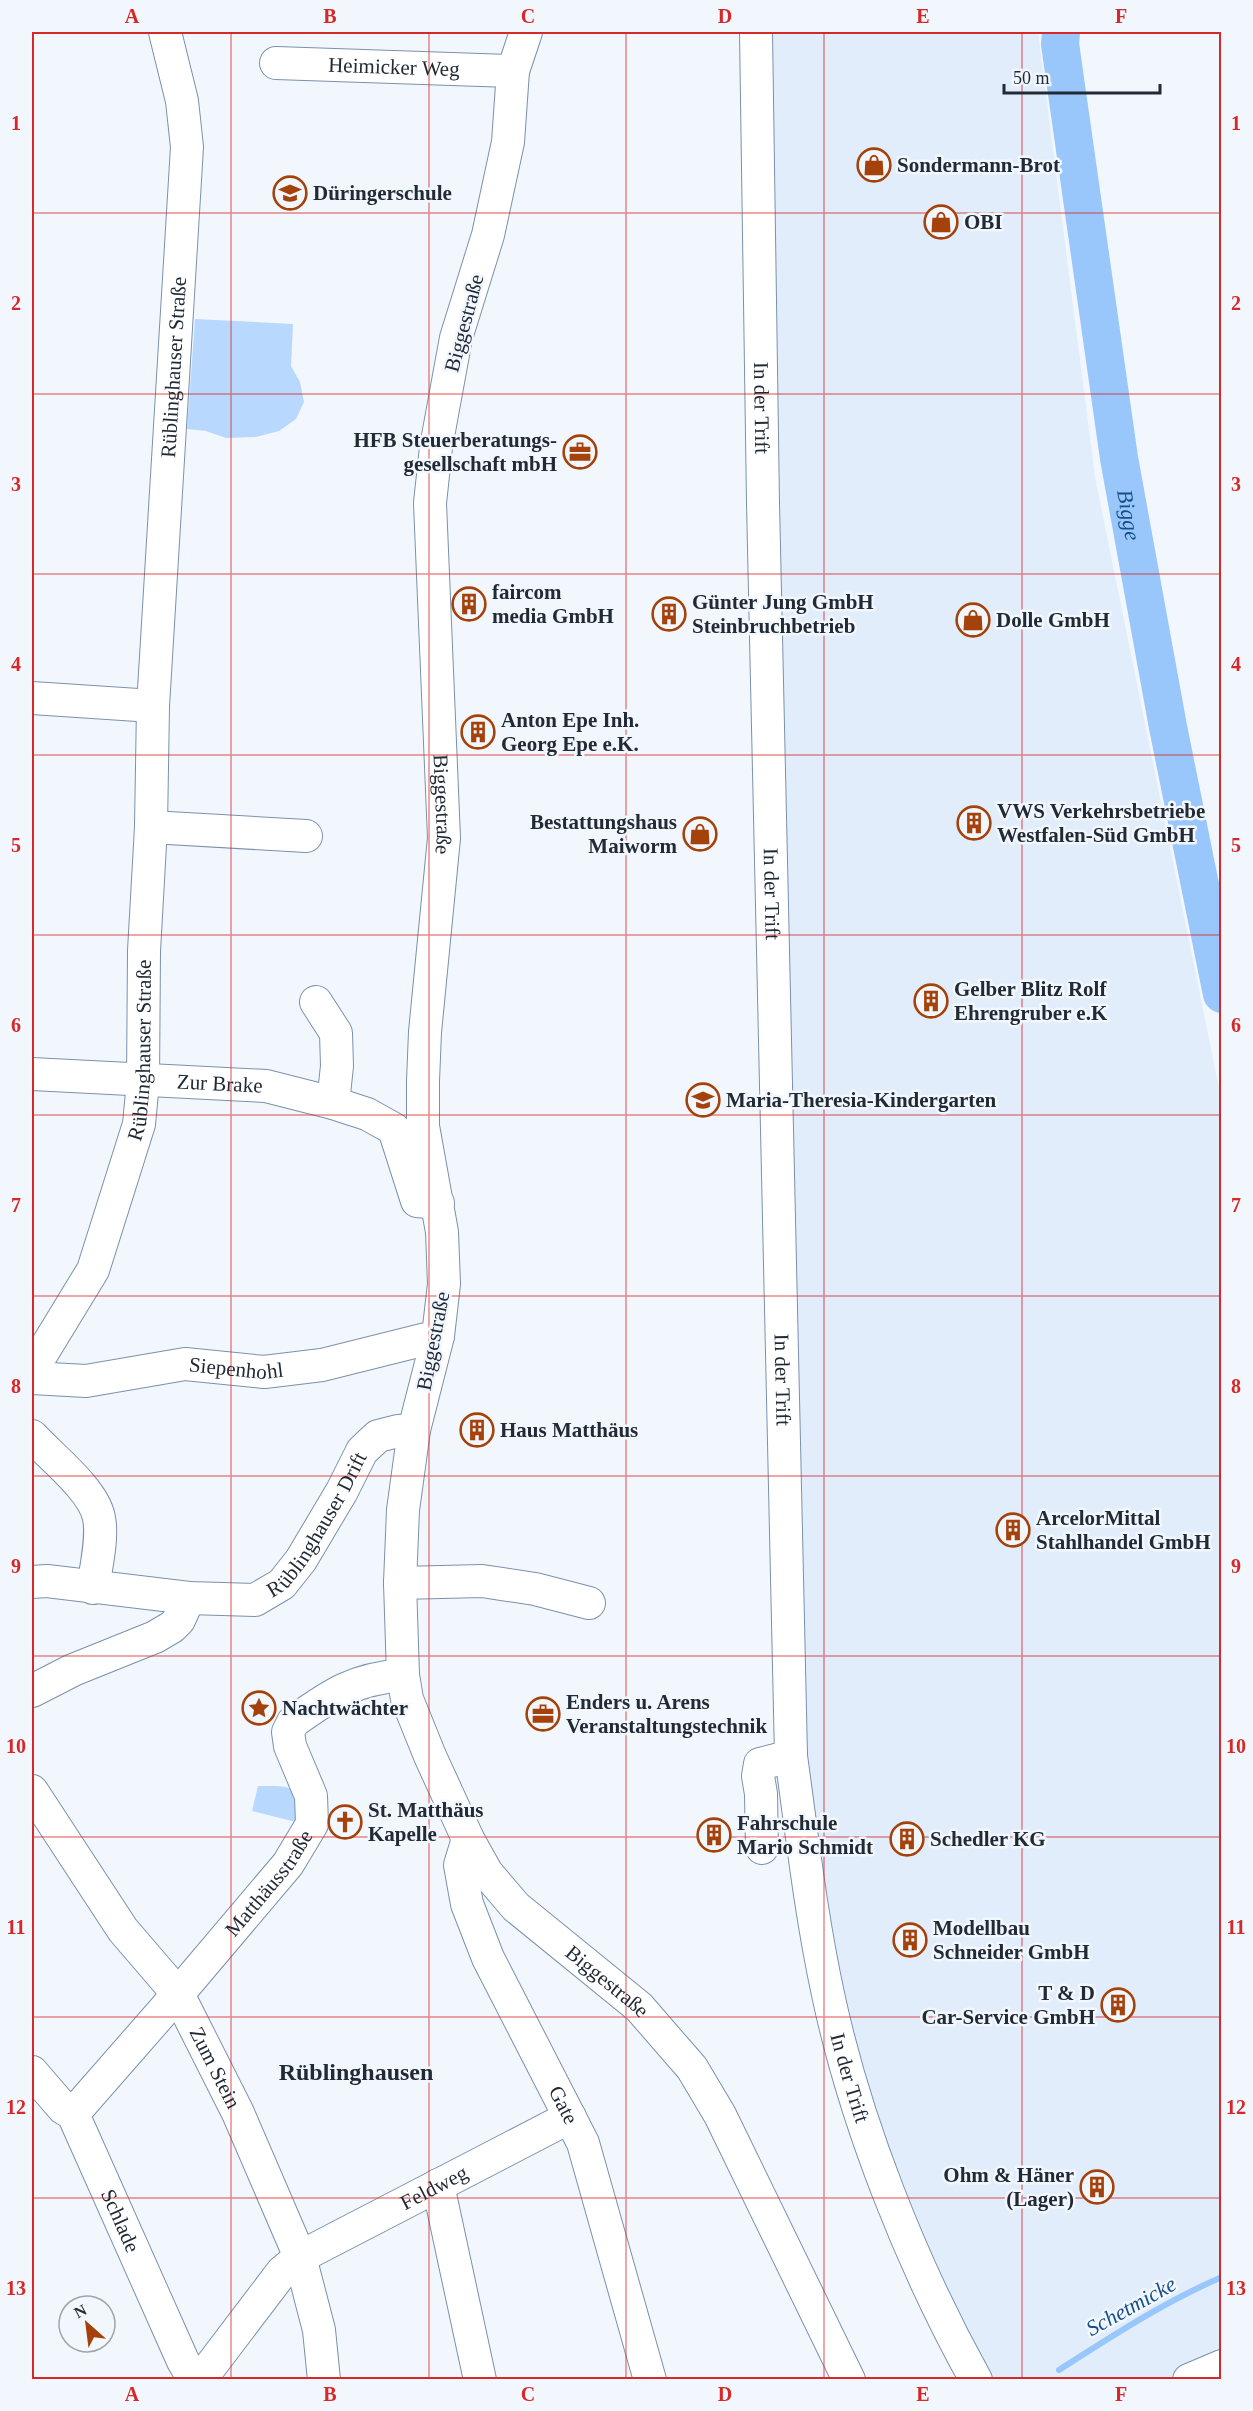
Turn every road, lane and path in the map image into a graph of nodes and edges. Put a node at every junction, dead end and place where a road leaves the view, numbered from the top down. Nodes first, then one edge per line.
1 (165, 32) edge
2 (526, 32) edge
3 (756, 32) edge
4 (276, 63) dead end
5 (513, 70) junction
6 (32, 698) edge
7 (153, 706) junction
8 (151, 827) junction
9 (306, 836) dead end
10 (316, 1002) dead end
11 (32, 1074) edge
12 (142, 1082) junction
13 (333, 1102) junction
14 (438, 1203) junction
15 (438, 1336) junction
16 (32, 1370) edge
17 (32, 1378) edge
18 (414, 1430) junction
19 (32, 1436) edge
20 (32, 1582) edge
21 (400, 1583) junction
22 (93, 1588) junction
23 (189, 1598) junction
24 (589, 1603) dead end
25 (403, 1675) junction
26 (32, 1691) edge
27 (791, 1756) junction
28 (32, 1791) edge
29 (468, 1839) junction
30 (762, 1848) dead end
31 (178, 1994) junction
32 (32, 2072) edge
33 (73, 2114) junction
34 (570, 2117) junction
35 (438, 2185) junction
36 (300, 2257) junction
37 (1221, 2366) edge
38 (194, 2379) edge
39 (200, 2379) edge
40 (324, 2379) edge
41 (480, 2379) edge
42 (650, 2379) edge
43 (849, 2379) edge
44 (976, 2379) edge
45 (1189, 2379) edge

1 - 7 street, Rüblinghauser Straße
2 - 5 street, Biggestraße
3 - 27 street, In der Trift
4 - 5 street, Heimicker Weg
5 - 14 street, Biggestraße
6 - 7 street
7 - 8 street, Rüblinghauser Straße
8 - 9 street
8 - 12 street, Rüblinghauser Straße
10 - 13 street
11 - 12 street, Zur Brake
12 - 13 street, Zur Brake
12 - 16 street, Rüblinghauser Straße
13 - 14 street, Zur Brake
14 - 15 street, Biggestraße
15 - 17 street, Siepenhohl
15 - 18 street, Biggestraße
18 - 21 street, Biggestraße
18 - 23 street, Rüblinghauser Drift
19 - 22 street
20 - 22 street, Rüblinghauser Drift
21 - 24 street
21 - 25 street, Biggestraße
22 - 23 street, Rüblinghauser Drift
23 - 26 street
25 - 29 street, Biggestraße
25 - 31 street, Matthäusstraße
27 - 30 street
27 - 44 street, In der Trift
28 - 31 street, Zum Stein
29 - 34 street, Gate
29 - 43 street, Biggestraße
31 - 33 street, Matthäusstraße
31 - 36 street, Zum Stein
32 - 33 street, Schlade
33 - 38 street, Schlade
34 - 35 street, Feldweg
34 - 42 street, Gate
35 - 36 street, Feldweg
35 - 41 street
36 - 39 street, Feldweg
36 - 40 street, Zum Stein
37 - 45 street

